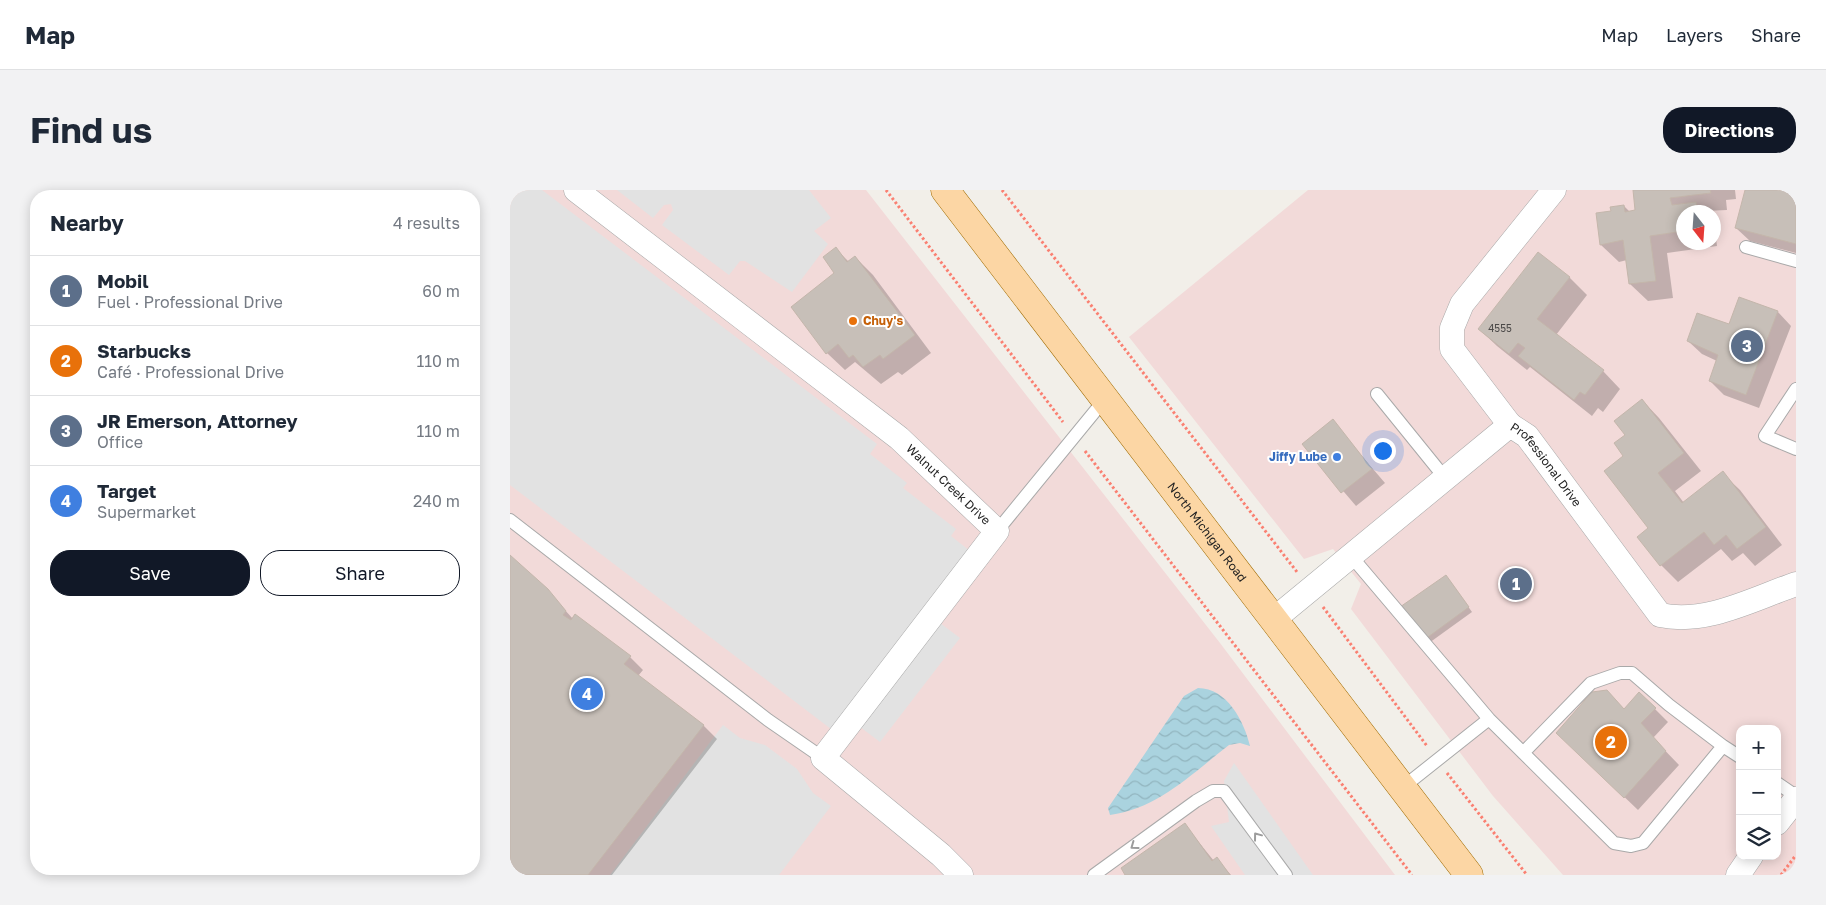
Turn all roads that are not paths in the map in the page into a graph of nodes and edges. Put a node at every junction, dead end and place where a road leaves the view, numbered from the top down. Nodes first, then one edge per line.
1 (576, 190) edge
2 (1554, 190) edge
3 (954, 193) edge
4 (1746, 247) dead end
5 (1796, 261) edge
6 (1796, 389) edge
7 (1377, 394) dead end
8 (1104, 399) junction
9 (1510, 425) junction
10 (1796, 449) edge
11 (1445, 478) junction
12 (510, 520) edge
13 (997, 531) junction
14 (1351, 556) junction
15 (1796, 584) edge
16 (1274, 620) junction
17 (1489, 719) junction
18 (1723, 746) junction
19 (1523, 753) junction
20 (1736, 754) edge
21 (822, 758) junction
22 (1781, 786) edge
23 (1402, 788) junction
24 (1796, 797) edge
25 (1781, 818) edge
26 (1748, 860) edge
27 (1098, 874) edge
28 (961, 875) edge
29 (1286, 875) edge
30 (1469, 875) edge
31 (1738, 875) edge

1 - 13 street, Walnut Creek Drive
2 - 9 street
3 - 8 main road, North Michigan Road
4 - 5 lane
6 - 10 lane
7 - 11 lane
8 - 13 lane
8 - 16 main road, North Michigan Road
9 - 11 street, Professional Drive
9 - 15 street, Professional Drive
11 - 14 street, Professional Drive
12 - 21 lane
13 - 21 street, Walnut Creek Drive
14 - 16 street, Professional Drive
14 - 17 lane
16 - 23 main road, North Michigan Road
17 - 19 lane
17 - 23 lane
18 - 19 lane
18 - 19 lane
18 - 20 lane
21 - 28 street
22 - 24 lane
23 - 30 main road, North Michigan Road
24 - 25 street
26 - 31 street
29 -> 27 lane

